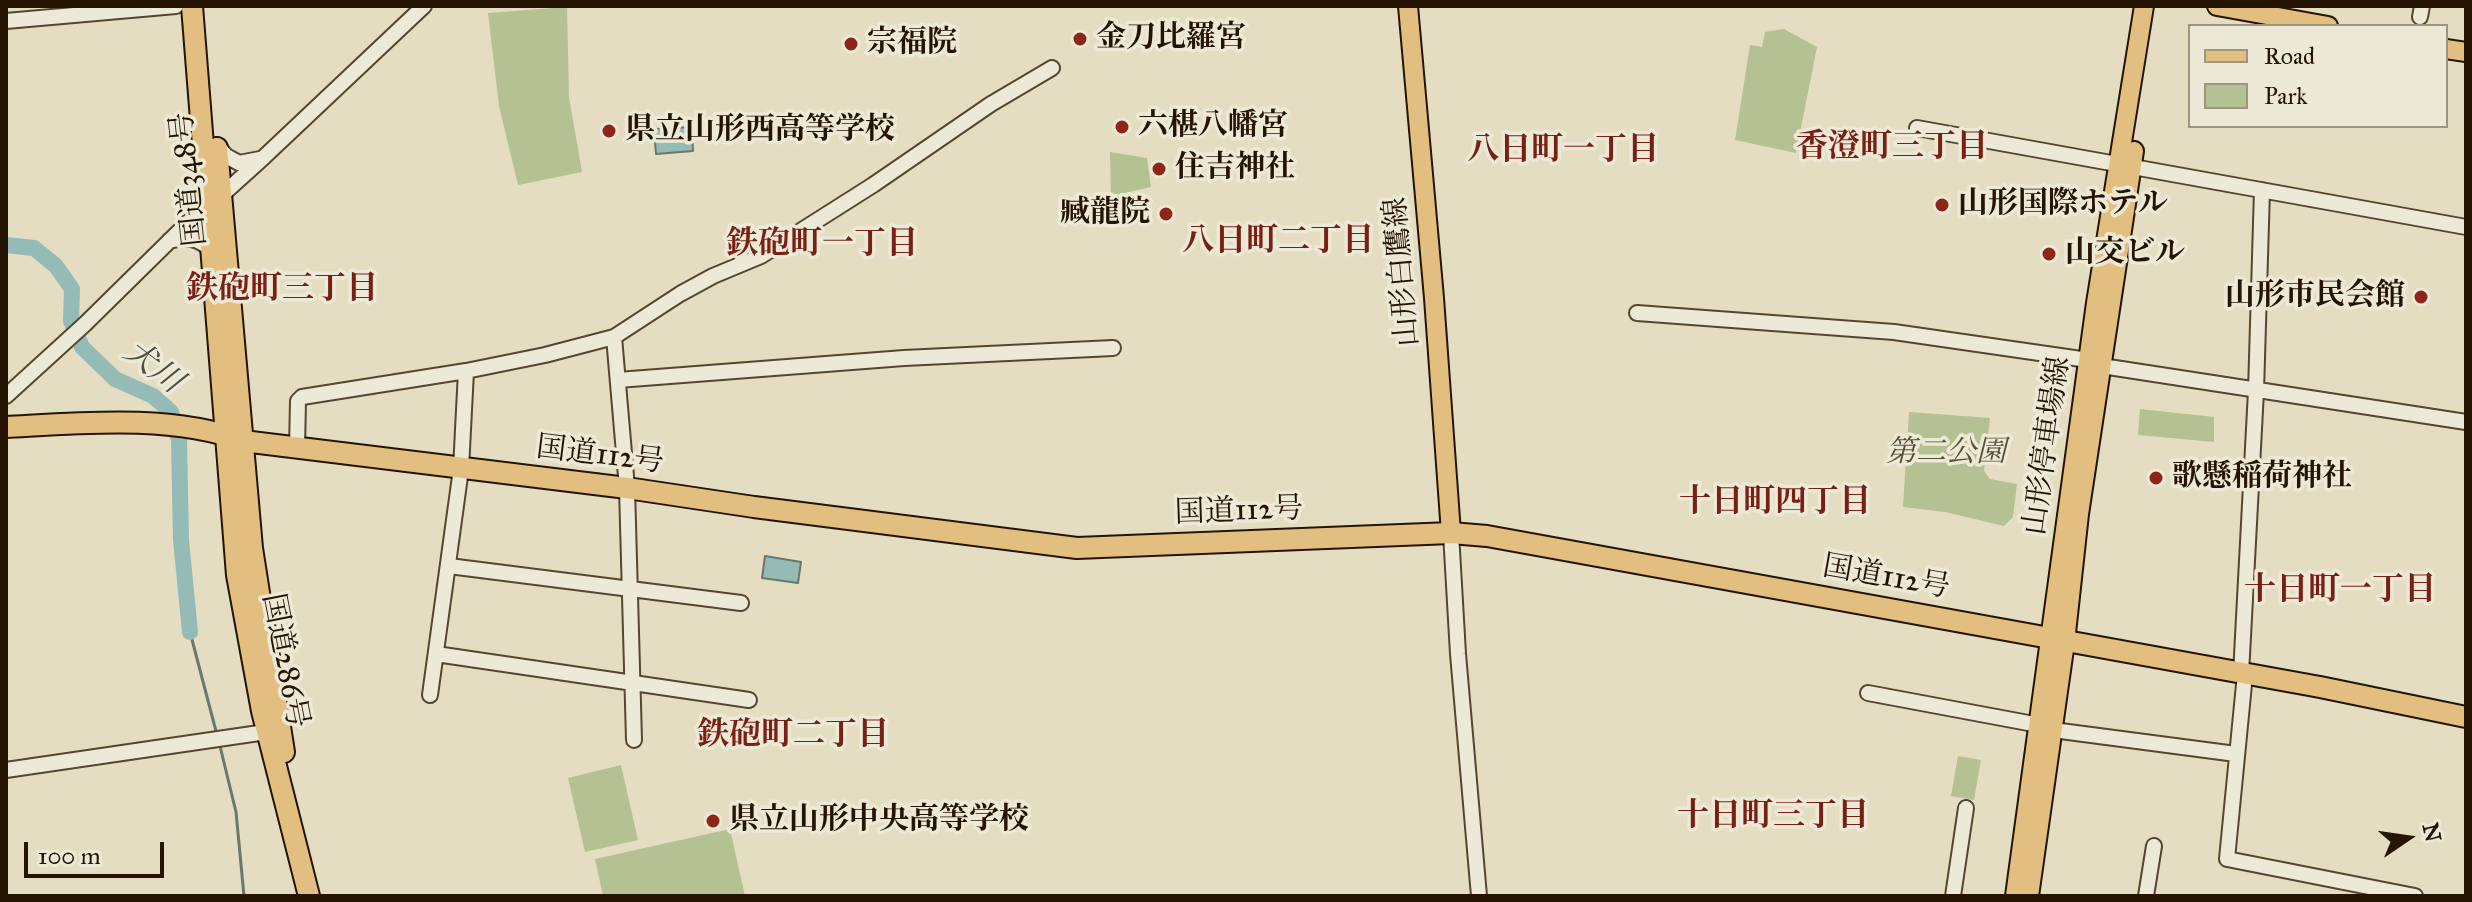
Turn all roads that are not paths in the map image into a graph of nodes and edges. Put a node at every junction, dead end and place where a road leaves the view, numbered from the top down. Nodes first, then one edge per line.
1 (176, 6) edge
2 (192, 6) edge
3 (202, 6) edge
4 (424, 6) edge
5 (1408, 6) edge
6 (2144, 6) edge
7 (2157, 6) edge
8 (2217, 6) edge
9 (6, 21) edge
10 (2317, 24) edge
11 (1052, 68) dead end
12 (1917, 128) dead end
13 (217, 144) junction
14 (264, 157) junction
15 (2125, 166) junction
16 (2262, 190) junction
17 (216, 198) junction
18 (2466, 227) edge
19 (168, 242) junction
20 (212, 251) junction
21 (1637, 313) dead end
22 (614, 337) junction
23 (1113, 348) dead end
24 (2095, 363) junction
25 (466, 371) junction
26 (618, 380) junction
27 (2256, 391) junction
28 (6, 396) edge
29 (2466, 422) edge
30 (6, 427) edge
31 (234, 437) junction
32 (297, 448) junction
33 (461, 469) junction
34 (627, 488) junction
35 (1451, 533) junction
36 (449, 566) junction
37 (630, 591) junction
38 (741, 603) dead end
39 (2057, 640) junction
40 (436, 654) junction
41 (2243, 674) junction
42 (631, 683) junction
43 (1868, 693) dead end
44 (430, 695) dead end
45 (749, 700) dead end
46 (2466, 717) edge
47 (2046, 728) junction
48 (274, 735) junction
49 (634, 740) dead end
50 (2236, 754) junction
51 (6, 770) edge
52 (1966, 808) dead end
53 (2154, 846) dead end
54 (309, 896) edge
55 (319, 896) edge
56 (1479, 896) edge
57 (1953, 896) edge
58 (2015, 896) edge
59 (2029, 896) edge
60 (2146, 896) edge
61 (2415, 896) edge

1 - 9 street
2 - 17 highway, 国道348号
3 - 13 highway, 国道348号
4 - 14 street
5 - 35 main road, 山形白鷹線
6 - 15 main road, 山形停車場線
7 - 15 main road, 山形停車場線
8 - 10 main road
11 - 22 street
12 - 15 street
13 - 14 street
13 - 17 highway, 国道348号
14 - 17 street
15 - 16 street
15 - 24 main road, 山形停車場線
16 - 18 street
16 - 27 street
17 - 19 street
17 - 20 highway, 国道348号
17 - 31 highway, 国道348号
19 - 20 street
19 - 28 street
20 - 31 highway, 国道348号
21 - 24 street
22 - 25 street
22 - 26 street
23 - 26 street
24 - 27 street
24 - 39 main road, 山形停車場線
25 - 32 street
25 - 33 street
26 - 34 street
27 - 29 street
27 - 41 street
30 - 31 highway, 国道112号
31 - 32 highway, 国道112号
31 - 48 highway, 国道286号
32 - 33 highway, 国道112号
33 - 34 highway, 国道112号
33 - 36 street
34 - 35 highway, 国道112号
34 - 37 street
35 - 39 highway, 国道112号
35 - 56 street
36 - 37 street
36 - 40 street
37 - 38 street
37 - 42 street
39 - 41 highway, 国道112号
39 - 47 main road, 山形停車場線
40 - 42 street
40 - 44 street
41 - 46 highway, 国道112号
41 - 50 street
42 - 45 street
42 - 49 street
43 - 47 street
47 - 50 street
47 - 58 main road, 山形停車場線
47 - 59 main road, 山形停車場線
48 - 51 street
48 - 54 highway, 国道286号
48 - 55 highway, 国道286号
50 - 61 street
52 - 57 street
53 - 60 street

